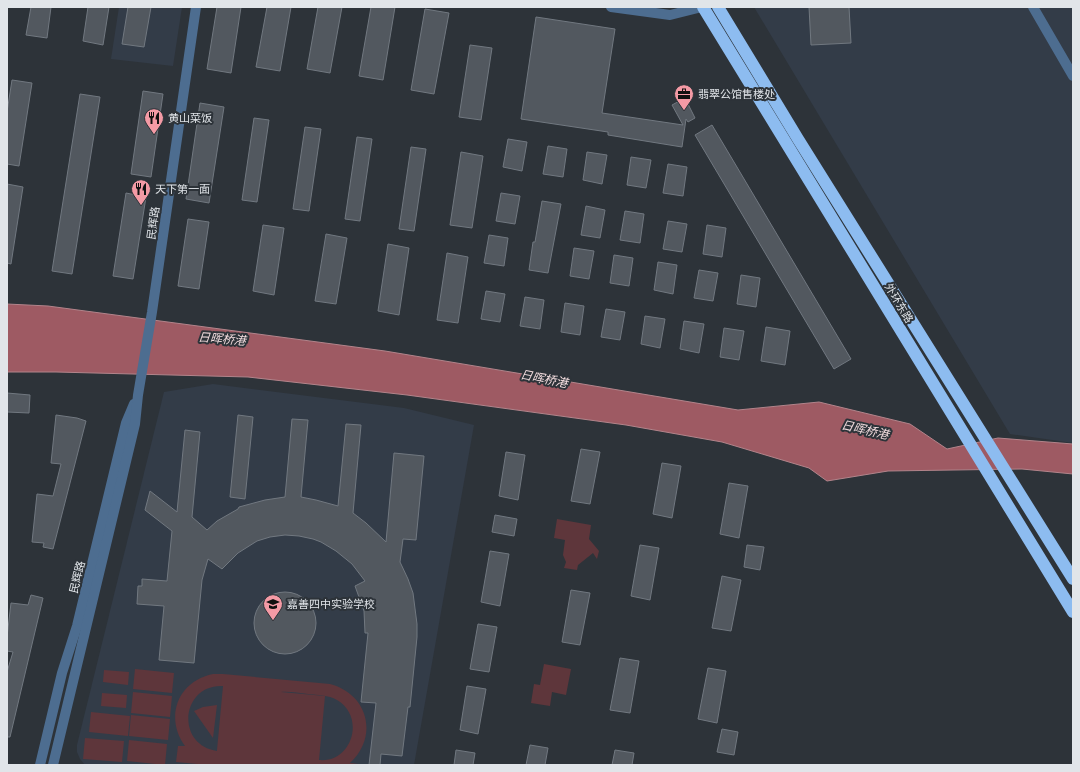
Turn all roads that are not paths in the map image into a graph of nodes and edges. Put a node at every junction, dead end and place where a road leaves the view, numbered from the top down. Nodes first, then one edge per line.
1 (196, 7) edge
2 (611, 7) edge
3 (703, 7) edge
4 (718, 7) edge
5 (1033, 7) edge
6 (1073, 76) edge
7 (138, 395) junction
8 (1073, 579) edge
9 (1073, 612) edge
10 (40, 765) edge
11 (53, 765) edge

1 - 7 street, 民辉路
2 - 3 street
3 - 9 highway, 外环东路
4 - 8 highway, 外环东路
5 - 6 street
7 - 10 street, 民辉路
7 - 11 street, 民辉路

